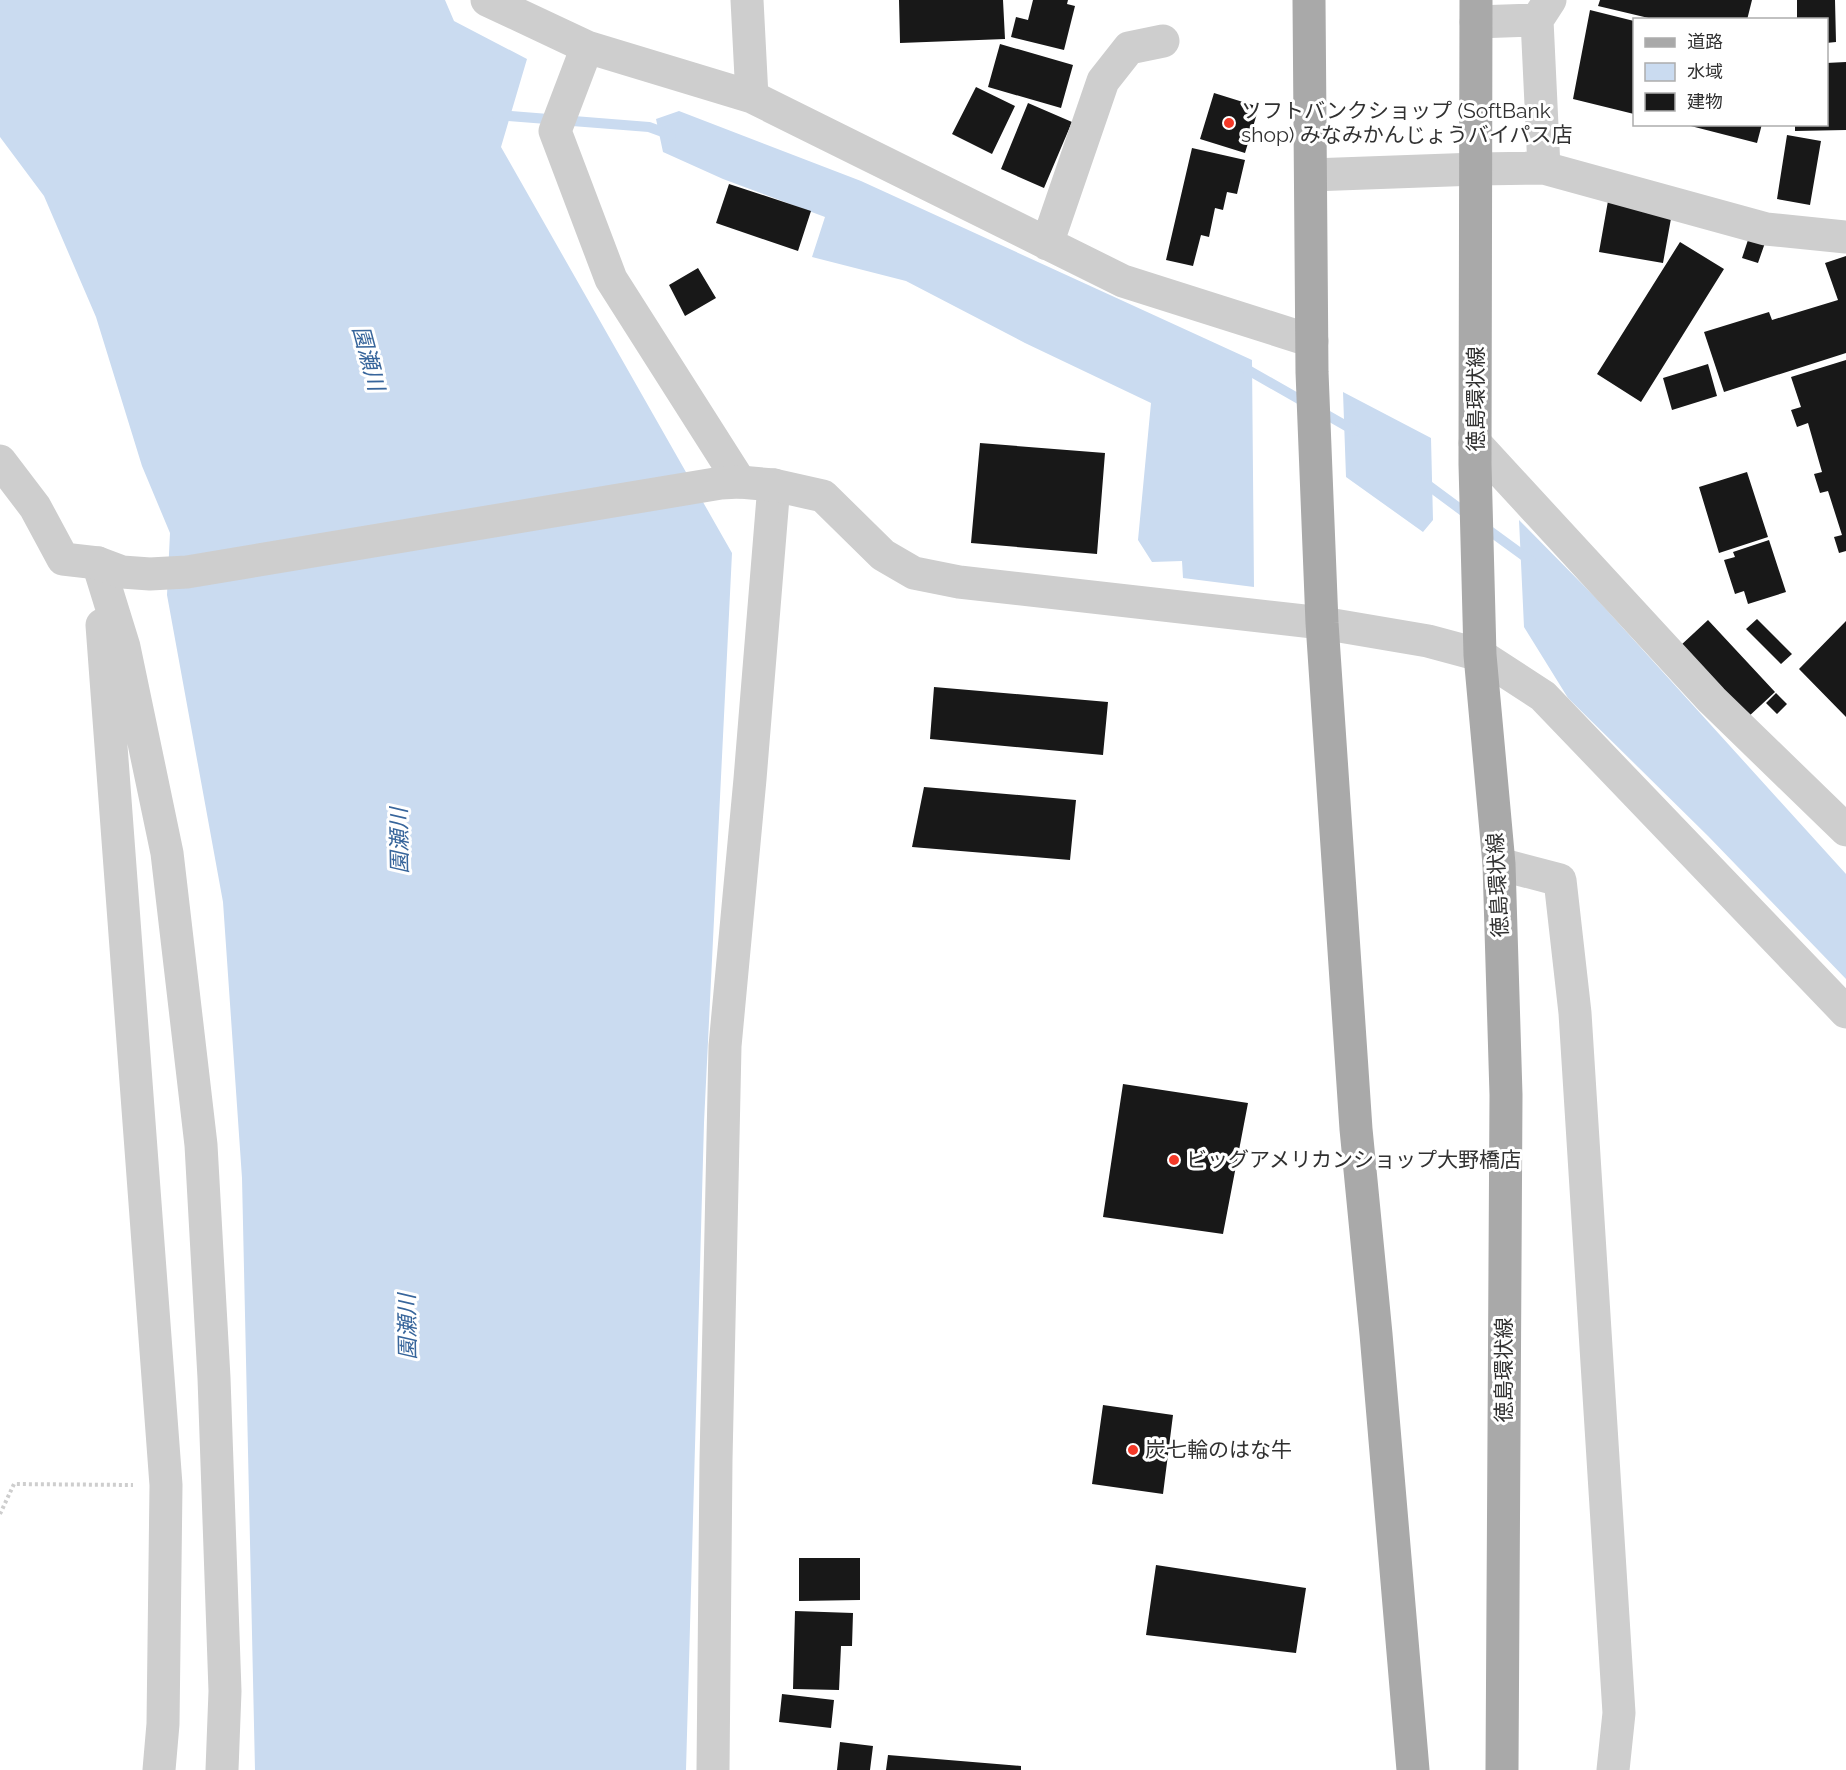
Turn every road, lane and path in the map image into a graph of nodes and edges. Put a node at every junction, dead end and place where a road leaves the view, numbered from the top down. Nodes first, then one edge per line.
1 (488, 0) edge
2 (747, 0) edge
3 (1309, 0) edge
4 (1543, 10) edge
5 (1476, 11) edge
6 (1162, 41) dead end
7 (587, 47) junction
8 (752, 97) junction
9 (1544, 168) junction
10 (1477, 170) junction
11 (1311, 175) junction
12 (1846, 237) edge
13 (1047, 244) junction
14 (1312, 356) junction
15 (1475, 454) junction
16 (0, 461) edge
17 (730, 483) junction
18 (774, 485) junction
19 (110, 568) junction
20 (1322, 622) junction
21 (1480, 655) junction
22 (1846, 830) edge
23 (1499, 864) junction
24 (1846, 1012) edge
25 (166, 1485) junction
26 (0, 1514) edge
27 (159, 1770) edge
28 (222, 1770) edge
29 (713, 1770) edge
30 (1413, 1770) edge
31 (1502, 1770) edge
32 (1613, 1770) edge

1 - 7 street
2 - 8 street
3 - 11 main road
4 - 5 street
4 - 9 street
5 - 10 main road, 徳島環状線
6 - 13 street
7 - 8 street
7 - 17 street
8 - 13 street
9 - 10 street
9 - 12 street
10 - 11 street
10 - 15 main road, 徳島環状線
11 - 14 main road
13 - 14 street
14 - 20 main road
15 - 21 main road, 徳島環状線
15 - 22 street
16 - 19 street
17 - 18 street
17 - 19 street
18 - 20 street
18 - 29 street
19 - 25 street
19 - 28 street
20 - 21 street
20 - 30 main road
21 - 23 main road, 徳島環状線
21 - 24 street
23 - 31 main road, 徳島環状線
23 - 32 street
25 - 26 path
25 - 27 street

